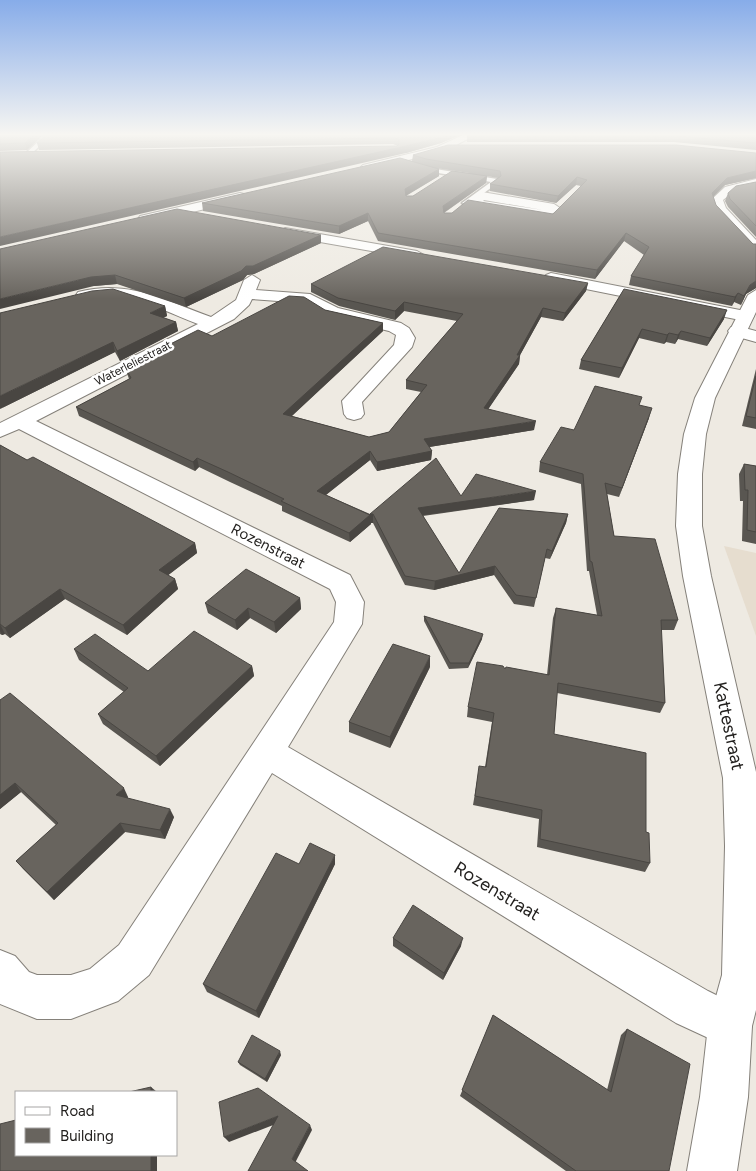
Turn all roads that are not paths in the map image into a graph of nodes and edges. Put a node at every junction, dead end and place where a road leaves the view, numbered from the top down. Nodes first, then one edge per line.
1 (486, 190) edge
2 (728, 190) edge
3 (252, 194) edge
4 (466, 205) junction
5 (559, 209) edge
6 (178, 211) junction
7 (214, 219) edge
8 (136, 221) edge
9 (270, 229) edge
10 (756, 248) edge
11 (436, 258) edge
12 (533, 275) edge
13 (66, 300) edge
14 (749, 320) edge
15 (212, 323) junction
16 (354, 414) dead end
17 (10, 426) edge
18 (266, 752) junction
19 (0, 972) edge
20 (730, 1026) junction
21 (712, 1171) edge

1 - 4 lane
2 - 10 street
3 - 6 street
4 - 4 street
4 - 5 lane
6 - 7 street
6 - 8 street
9 - 11 street
12 - 14 street
13 - 15 street
14 - 20 street, Kattestraat
15 - 16 street, Waterleliestraat
15 - 17 street, Waterleliestraat
17 - 18 street, Rozenstraat
18 - 19 street, Rozenstraat
18 - 20 street, Rozenstraat
20 - 21 street, Kattestraat

